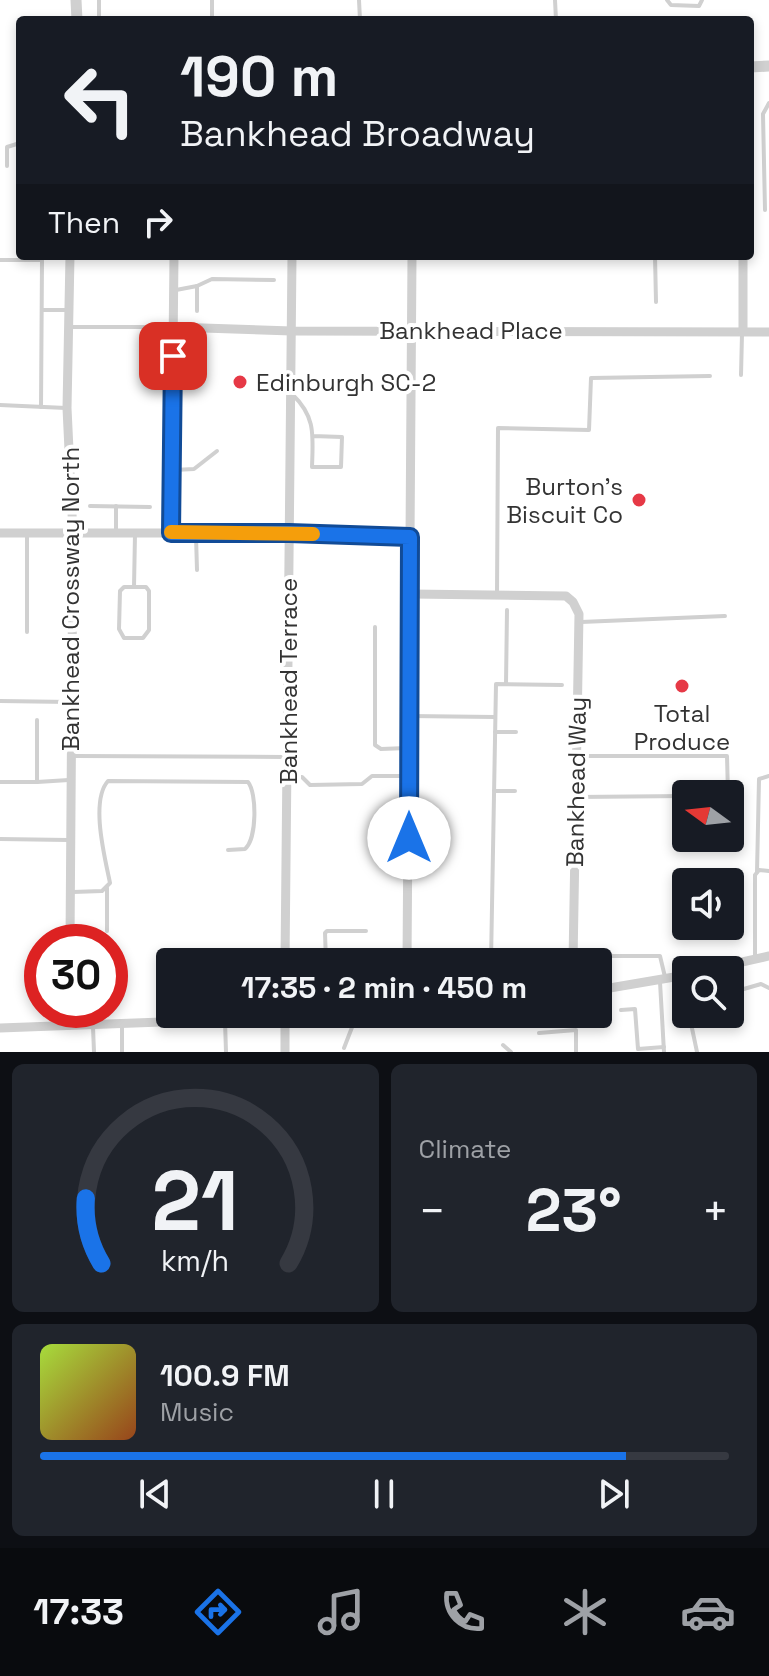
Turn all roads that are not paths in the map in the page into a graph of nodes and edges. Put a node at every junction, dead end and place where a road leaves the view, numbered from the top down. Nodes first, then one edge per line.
1 (667, 0) edge
2 (702, 0) edge
3 (769, 103) edge
4 (16, 144) edge
5 (7, 166) dead end
6 (765, 210) dead end
7 (0, 260) edge
8 (70, 260) edge
9 (174, 260) edge
10 (292, 260) edge
11 (412, 260) edge
12 (655, 260) edge
13 (743, 260) edge
14 (274, 280) dead end
15 (197, 286) junction
16 (174, 290) junction
17 (656, 302) dead end
18 (42, 310) junction
19 (70, 310) junction
20 (197, 311) dead end
21 (70, 327) junction
22 (173, 327) junction
23 (412, 329) junction
24 (292, 331) junction
25 (743, 331) junction
26 (769, 332) edge
27 (741, 375) dead end
28 (710, 376) dead end
29 (291, 393) junction
30 (0, 405) edge
31 (41, 407) junction
32 (67, 408) junction
33 (313, 436) junction
34 (217, 451) dead end
35 (172, 470) junction
36 (90, 506) dead end
37 (116, 506) junction
38 (150, 507) dead end
39 (0, 533) edge
40 (27, 533) junction
41 (171, 533) junction
42 (195, 533) junction
43 (289, 533) junction
44 (73, 534) junction
45 (116, 534) junction
46 (135, 534) junction
47 (410, 537) junction
48 (197, 570) dead end
49 (134, 587) junction
50 (411, 594) junction
51 (497, 595) junction
52 (507, 610) dead end
53 (725, 616) dead end
54 (579, 622) junction
55 (375, 627) dead end
56 (27, 632) dead end
57 (506, 684) junction
58 (562, 685) dead end
59 (0, 701) edge
60 (72, 702) junction
61 (409, 716) junction
62 (495, 717) junction
63 (37, 720) dead end
64 (495, 732) junction
65 (516, 732) dead end
66 (409, 748) junction
67 (71, 756) junction
68 (576, 756) junction
69 (287, 757) junction
70 (409, 776) junction
71 (769, 776) edge
72 (287, 777) junction
73 (71, 780) junction
74 (728, 780) edge
75 (0, 782) edge
76 (37, 782) junction
77 (494, 791) junction
78 (515, 791) dead end
79 (672, 796) edge
80 (576, 797) junction
81 (0, 839) edge
82 (71, 841) junction
83 (228, 850) dead end
84 (769, 871) edge
85 (757, 872) junction
86 (107, 888) junction
87 (70, 892) junction
88 (70, 924) edge
89 (107, 924) edge
90 (366, 931) dead end
91 (285, 948) edge
92 (326, 948) edge
93 (407, 948) edge
94 (491, 948) edge
95 (573, 948) edge
96 (612, 956) edge
97 (769, 956) edge
98 (755, 959) junction
99 (744, 961) edge
100 (672, 977) edge
101 (663, 979) junction
102 (612, 988) edge
103 (769, 988) edge
104 (744, 989) edge
105 (621, 1010) dead end
106 (156, 1023) edge
107 (128, 1024) edge
108 (24, 1027) edge
109 (0, 1028) edge
110 (93, 1028) edge
111 (122, 1028) edge
112 (225, 1028) edge
113 (285, 1028) edge
114 (352, 1028) edge
115 (692, 1028) edge
116 (539, 1033) dead end
117 (503, 1045) dead end
118 (344, 1048) dead end
119 (664, 1050) edge
120 (94, 1052) edge
121 (122, 1052) edge
122 (226, 1052) edge
123 (285, 1052) edge
124 (511, 1052) edge
125 (576, 1052) edge
126 (697, 1052) edge

1 - 2 lane
3 - 6 lane
4 - 5 lane
7 - 18 lane
8 - 19 street, Bankhead Crossway North
9 - 16 street
10 - 24 street, Bankhead Terrace
11 - 23 street
12 - 17 lane
13 - 25 street
14 - 15 lane
15 - 16 lane
15 - 20 lane
16 - 22 street
18 - 19 lane
18 - 31 lane
19 - 21 street, Bankhead Crossway North
21 - 22 lane
21 - 32 street, Bankhead Crossway North
22 - 24 street, Bankhead Place
22 - 35 street
23 - 24 street, Bankhead Place
23 - 25 street, Bankhead Place
23 - 47 street
24 - 29 street, Bankhead Terrace
25 - 26 street, Bankhead Place
25 - 27 lane
28 - 51 lane
29 - 33 lane
29 - 43 street, Bankhead Terrace
30 - 31 lane
31 - 32 lane
32 - 44 street, Bankhead Crossway North
33 - 33 lane
34 - 35 lane
35 - 41 street
36 - 37 lane
37 - 38 lane
37 - 45 lane
39 - 40 street
40 - 44 street
40 - 56 lane
41 - 42 street
41 - 46 street
42 - 43 street
42 - 48 lane
43 - 47 street
43 - 69 street, Bankhead Terrace
44 - 45 street
44 - 60 street, Bankhead Crossway North
45 - 46 street
46 - 49 lane
47 - 50 street
49 - 49 lane
50 - 51 street
50 - 61 street
51 - 54 street, Bankhead Way
52 - 57 lane
53 - 54 lane
54 - 68 street, Bankhead Way
55 - 66 lane
57 - 58 lane
57 - 62 lane
59 - 60 lane
60 - 67 street, Bankhead Crossway North
61 - 62 lane
61 - 66 street
62 - 64 lane
63 - 76 lane
64 - 65 lane
64 - 77 lane
66 - 70 street
67 - 69 lane
67 - 73 street, Bankhead Crossway North
68 - 74 lane
68 - 80 street, Bankhead Way
69 - 72 street, Bankhead Terrace
70 - 72 lane
70 - 93 street
71 - 85 lane
72 - 91 street, Bankhead Terrace
73 - 76 lane
73 - 82 street, Bankhead Crossway North
75 - 76 lane
77 - 78 lane
77 - 94 lane
79 - 80 lane
80 - 95 street, Bankhead Way
81 - 82 lane
82 - 87 street, Bankhead Crossway North
83 - 86 lane
84 - 85 lane
85 - 98 lane
86 - 87 lane
86 - 89 lane
87 - 88 street, Bankhead Crossway North
90 - 92 lane
96 - 101 lane
97 - 98 street
98 - 99 street
100 - 101 street
101 - 102 street
101 - 119 lane
103 - 104 lane
105 - 119 lane
106 - 107 street
108 - 109 street
110 - 120 lane
111 - 121 lane
112 - 122 lane
113 - 123 street
114 - 118 lane
115 - 126 lane
116 - 125 lane
117 - 124 lane

